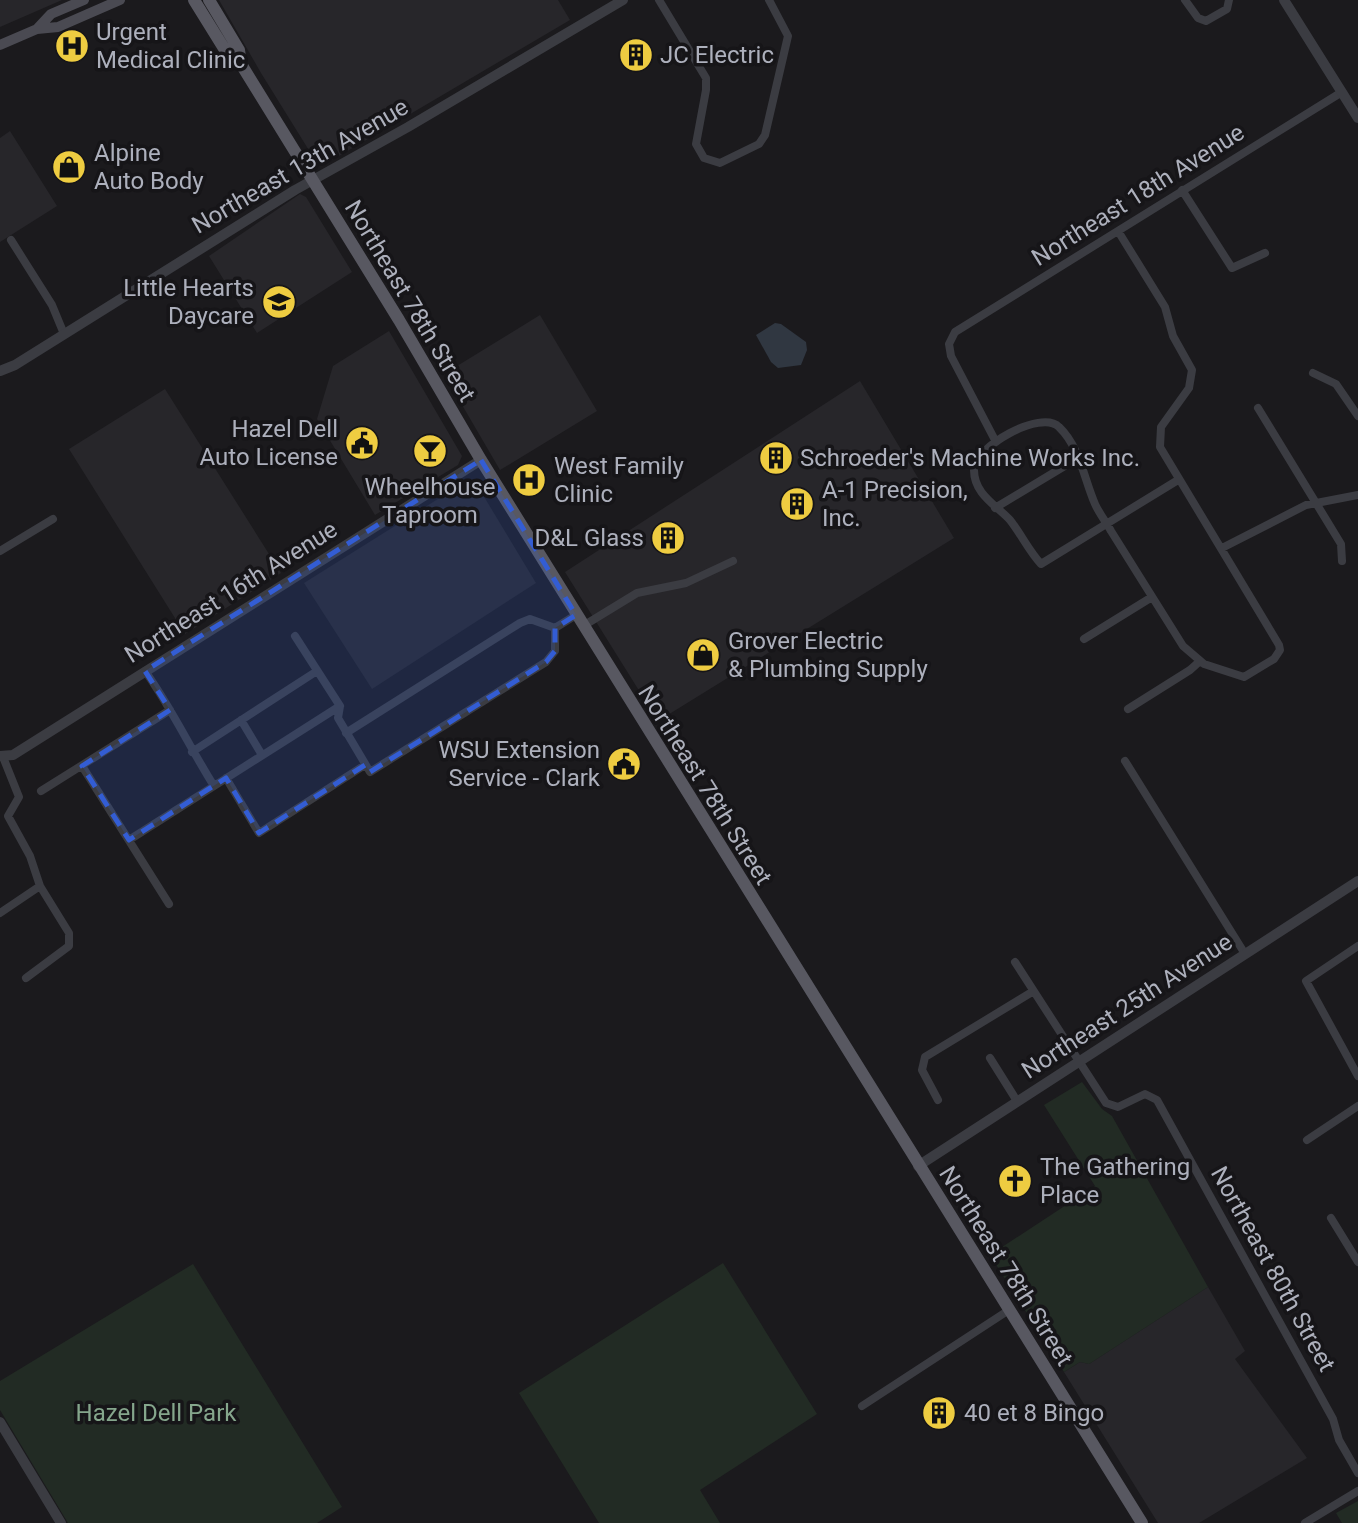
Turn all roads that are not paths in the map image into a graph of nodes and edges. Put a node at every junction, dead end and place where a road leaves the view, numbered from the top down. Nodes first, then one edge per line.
1 (84, 0) edge
2 (120, 0) edge
3 (194, 0) edge
4 (209, 0) edge
5 (623, 0) edge
6 (659, 0) edge
7 (769, 0) edge
8 (1185, 0) edge
9 (1284, 0) edge
10 (1229, 1) edge
11 (37, 29) junction
12 (0, 45) edge
13 (241, 64) junction
14 (1342, 92) junction
15 (1358, 118) edge
16 (313, 180) junction
17 (1182, 190) junction
18 (1118, 230) junction
19 (11, 240) dead end
20 (1265, 253) dead end
21 (64, 334) junction
22 (0, 371) edge
23 (1313, 373) dead end
24 (1258, 408) dead end
25 (1358, 416) edge
26 (996, 442) junction
27 (1078, 458) junction
28 (481, 460) junction
29 (1178, 480) junction
30 (1358, 495) edge
31 (1316, 503) junction
32 (995, 508) junction
33 (53, 519) dead end
34 (1107, 525) junction
35 (1222, 548) junction
36 (0, 551) edge
37 (733, 561) dead end
38 (1342, 561) dead end
39 (1152, 597) junction
40 (579, 620) junction
41 (555, 628) junction
42 (295, 636) dead end
43 (1084, 639) dead end
44 (1200, 661) junction
45 (145, 671) junction
46 (317, 671) junction
47 (340, 706) junction
48 (1128, 709) dead end
49 (170, 710) junction
50 (241, 720) junction
51 (346, 733) junction
52 (192, 751) junction
53 (262, 755) junction
54 (1, 757) edge
55 (1125, 761) dead end
56 (365, 765) junction
57 (82, 766) junction
58 (226, 778) junction
59 (214, 786) junction
60 (41, 791) dead end
61 (129, 840) junction
62 (1357, 884) edge
63 (40, 886) junction
64 (169, 904) dead end
65 (0, 913) edge
66 (1358, 946) edge
67 (1245, 954) junction
68 (1015, 962) dead end
69 (26, 978) dead end
70 (1032, 992) junction
71 (990, 1058) dead end
72 (1080, 1060) junction
73 (1358, 1076) edge
74 (938, 1100) dead end
75 (1017, 1101) junction
76 (1358, 1106) edge
77 (1307, 1140) dead end
78 (918, 1166) junction
79 (1331, 1218) dead end
80 (1358, 1262) edge
81 (1009, 1310) junction
82 (862, 1406) dead end
83 (0, 1422) edge
84 (1358, 1474) edge
85 (1358, 1491) edge
86 (61, 1523) edge
87 (1142, 1523) edge
88 (1305, 1523) edge

1 - 11 main road
2 - 11 main road
3 - 13 main road, Northeast 78th Street
4 - 13 main road, Northeast 78th Street
5 - 16 street, Northeast 13th Avenue
6 - 7 street
8 - 10 street
9 - 14 street
11 - 12 main road
13 - 16 main road, Northeast 78th Street
14 - 15 street
14 - 17 street, Northeast 18th Avenue
16 - 21 street, Northeast 13th Avenue
16 - 28 main road, Northeast 78th Street
17 - 18 street, Northeast 18th Avenue
17 - 20 street
18 - 26 street, Northeast 18th Avenue
18 - 29 street
19 - 21 street
21 - 22 street, Northeast 13th Avenue
23 - 25 street
24 - 31 street
26 - 27 street
26 - 32 street
27 - 32 street
27 - 34 street
28 - 40 main road, Northeast 78th Street
28 - 45 street, Northeast 16th Avenue
29 - 34 street
29 - 35 street
30 - 31 street
31 - 35 street
31 - 38 street
32 - 34 street
33 - 36 street
34 - 39 street
35 - 44 street
37 - 40 street
39 - 43 street
39 - 44 street
40 - 41 street
40 - 78 main road, Northeast 78th Street
41 - 51 street
41 - 56 street
42 - 46 street
44 - 48 street
45 - 49 street
45 - 54 street, Northeast 16th Avenue
46 - 47 street
46 - 50 street
47 - 51 street
47 - 53 street
49 - 52 street
49 - 57 street
50 - 52 street
50 - 53 street
51 - 56 street
52 - 59 street
53 - 58 street
54 - 63 street
55 - 67 street
56 - 58 street
57 - 60 street
57 - 61 street
58 - 59 street
59 - 61 street
61 - 64 street
62 - 67 street, Northeast 25th Avenue
63 - 65 street
63 - 69 street
66 - 73 street
67 - 72 street, Northeast 25th Avenue
68 - 70 street, Northeast 80th Street
70 - 72 street, Northeast 80th Street
70 - 74 street
71 - 75 street
72 - 75 street, Northeast 25th Avenue
72 - 84 street, Northeast 80th Street
75 - 78 street, Northeast 25th Avenue
76 - 77 street
78 - 81 main road, Northeast 78th Street
79 - 80 street
81 - 82 street
81 - 87 main road, Northeast 78th Street
83 - 86 street
85 - 88 street

